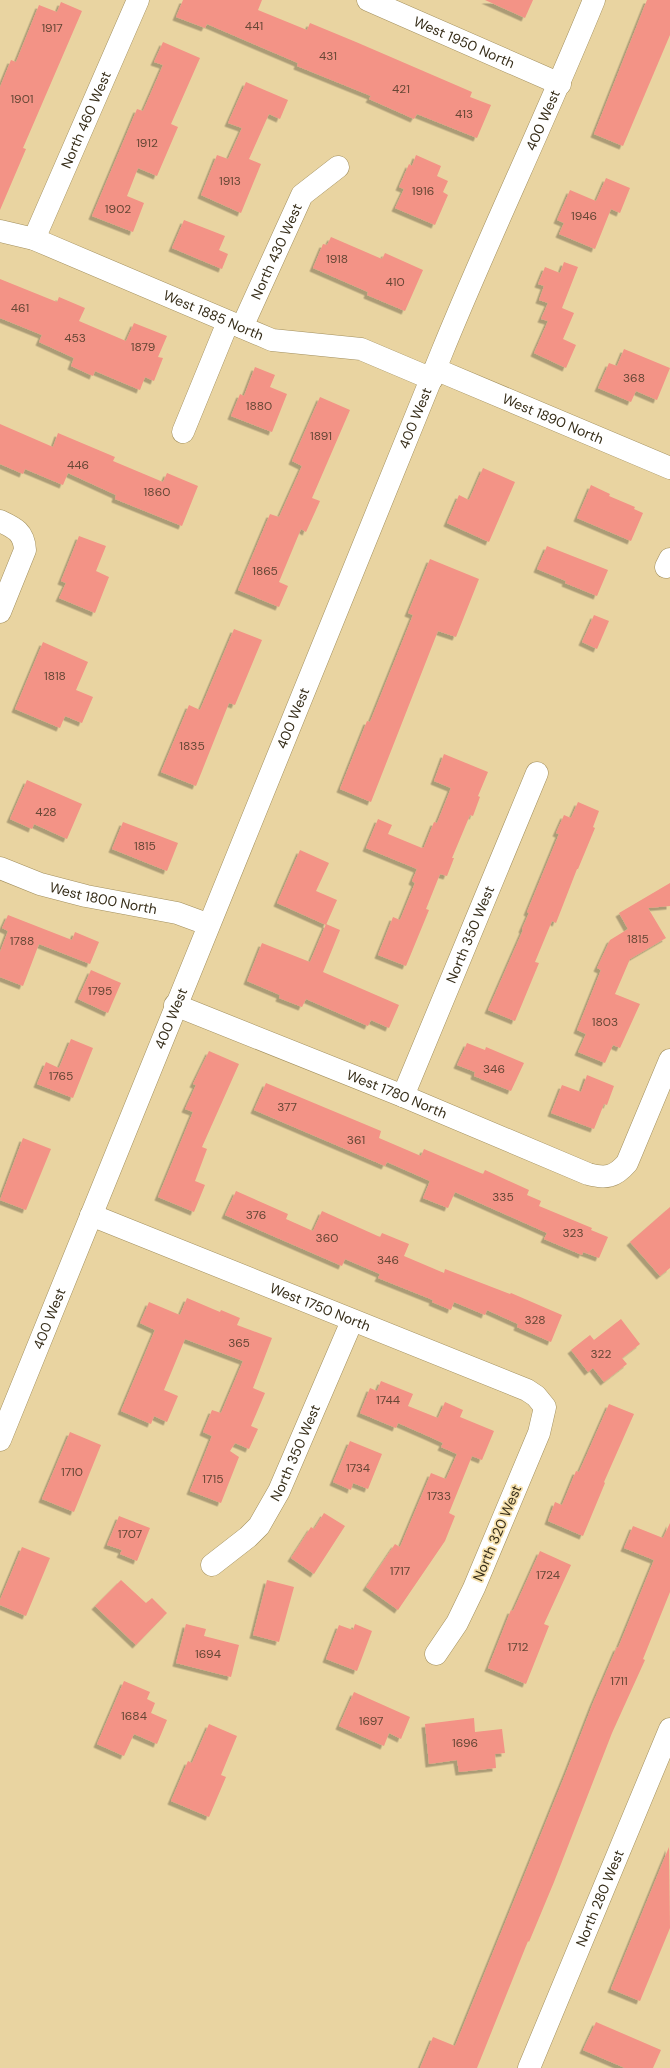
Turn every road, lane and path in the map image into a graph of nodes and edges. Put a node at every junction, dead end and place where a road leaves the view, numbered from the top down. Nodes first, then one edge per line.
1 (138, 0) edge
2 (368, 0) edge
3 (594, 0) edge
4 (560, 84) junction
5 (338, 167) dead end
6 (0, 231) edge
7 (34, 239) junction
8 (235, 324) junction
9 (433, 374) junction
10 (183, 432) dead end
11 (670, 468) edge
12 (0, 521) edge
13 (0, 612) edge
14 (537, 773) dead end
15 (0, 868) edge
16 (207, 924) junction
17 (176, 1005) junction
18 (670, 1060) edge
19 (402, 1096) junction
20 (91, 1215) junction
21 (352, 1321) junction
22 (545, 1407) joint
23 (0, 1440) edge
24 (212, 1565) dead end
25 (436, 1654) dead end
26 (670, 1729) edge
27 (529, 2068) edge

1 - 7 street, North 460 West
2 - 4 street, West 1950 North
3 - 4 street, 400 West
4 - 9 street, 400 West
5 - 8 street, North 430 West
6 - 7 street, West 1885 North
7 - 8 street, West 1885 North
8 - 9 street, West 1885 North
8 - 10 street, North 430 West
9 - 11 street, West 1890 North
9 - 16 street, 400 West
12 - 13 street
14 - 19 street, North 350 West
15 - 16 street, West 1800 North
16 - 17 street, 400 West
17 - 19 street, West 1780 North
17 - 20 street, 400 West
18 - 19 street, West 1780 North
20 - 21 street, West 1750 North
20 - 23 street, 400 West
21 - 22 street, West 1750 North
21 - 24 street, North 350 West
22 - 25 street, North 320 West
26 - 27 street, North 280 West

